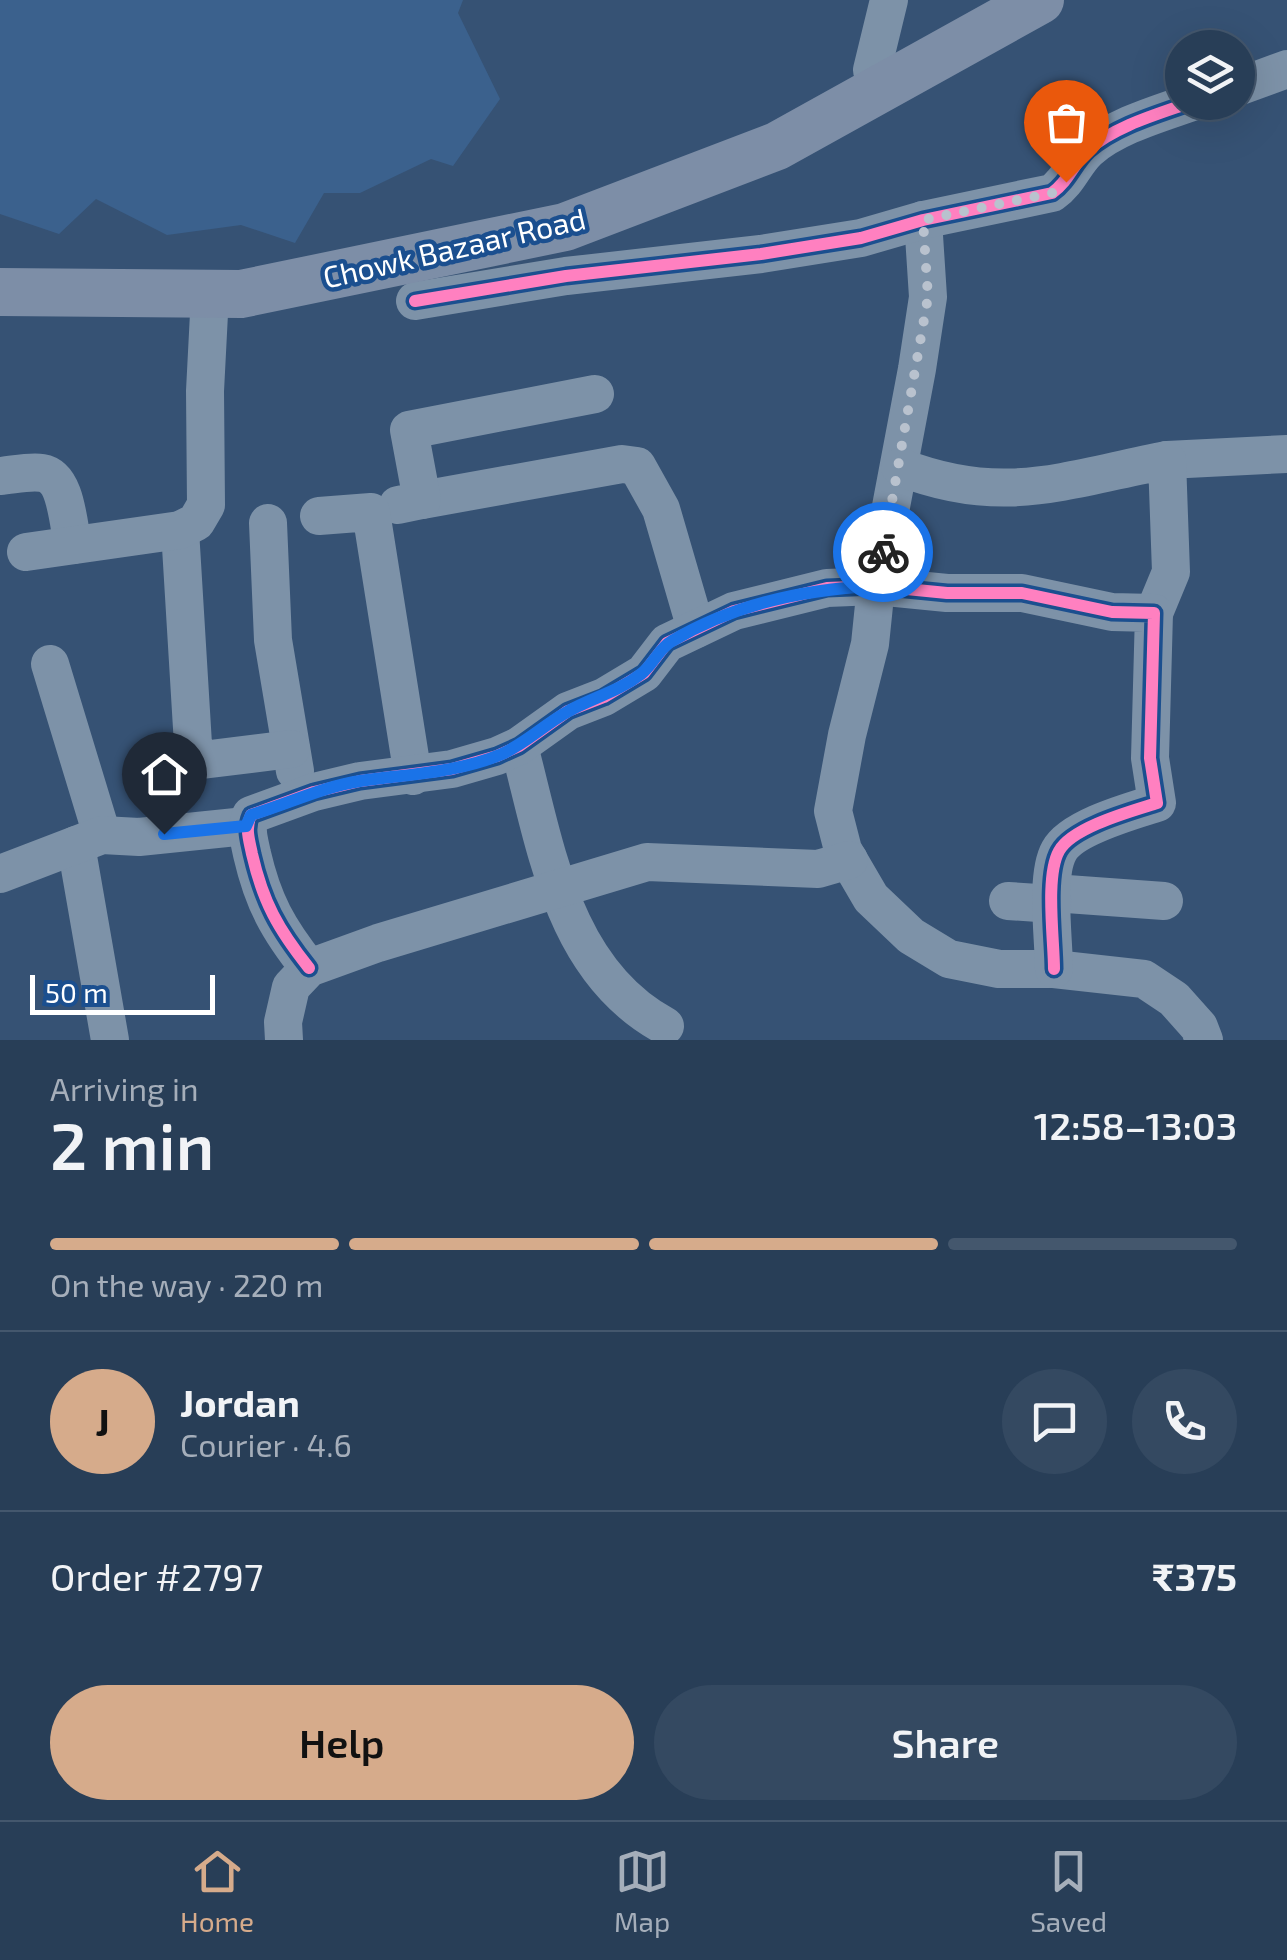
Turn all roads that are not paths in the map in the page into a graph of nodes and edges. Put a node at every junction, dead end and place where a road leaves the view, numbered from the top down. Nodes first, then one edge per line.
1 (890, 0) edge
2 (1040, 0) edge
3 (1287, 70) edge
4 (1255, 81) edge
5 (881, 87) junction
6 (1165, 113) edge
7 (923, 220) junction
8 (0, 292) edge
9 (210, 294) junction
10 (415, 302) dead end
11 (595, 394) dead end
12 (1287, 454) edge
13 (1167, 460) junction
14 (900, 467) junction
15 (0, 476) edge
16 (422, 500) junction
17 (372, 512) junction
18 (320, 516) dead end
19 (268, 523) dead end
20 (180, 530) junction
21 (73, 545) junction
22 (26, 552) dead end
23 (876, 586) junction
24 (1154, 613) junction
25 (696, 629) junction
26 (50, 664) dead end
27 (520, 746) junction
28 (292, 749) junction
29 (413, 776) junction
30 (300, 798) junction
31 (246, 826) junction
32 (89, 840) junction
33 (848, 860) junction
34 (0, 874) edge
35 (556, 888) junction
36 (1053, 898) junction
37 (1164, 900) dead end
38 (1008, 901) dead end
39 (309, 968) junction
40 (1054, 969) junction
41 (665, 1026) dead end
42 (110, 1040) edge
43 (284, 1040) edge
44 (1204, 1040) edge

1 - 5 street
2 - 5 main road, Chowk Bazaar Road
3 - 4 street
5 - 9 main road, Chowk Bazaar Road
6 - 7 street
7 - 10 street
7 - 14 street
8 - 9 main road, Chowk Bazaar Road
9 - 20 street
11 - 16 street
12 - 13 street
13 - 14 street
13 - 24 street
14 - 23 street
15 - 21 street
16 - 17 street
16 - 25 street
17 - 18 street
17 - 29 street
19 - 28 street
20 - 21 street
20 - 28 street
21 - 22 street
23 - 24 street
23 - 25 street
23 - 33 street
24 - 36 street
25 - 27 street
26 - 32 street
27 - 29 street
27 - 35 street
28 - 30 street
29 - 30 street
30 - 31 street
31 - 32 street
31 - 39 street
32 - 34 street
32 - 42 street
33 - 35 street
33 - 40 street
35 - 39 street
35 - 41 street
36 - 37 street
36 - 38 street
36 - 40 street
39 - 43 street
40 - 44 street

